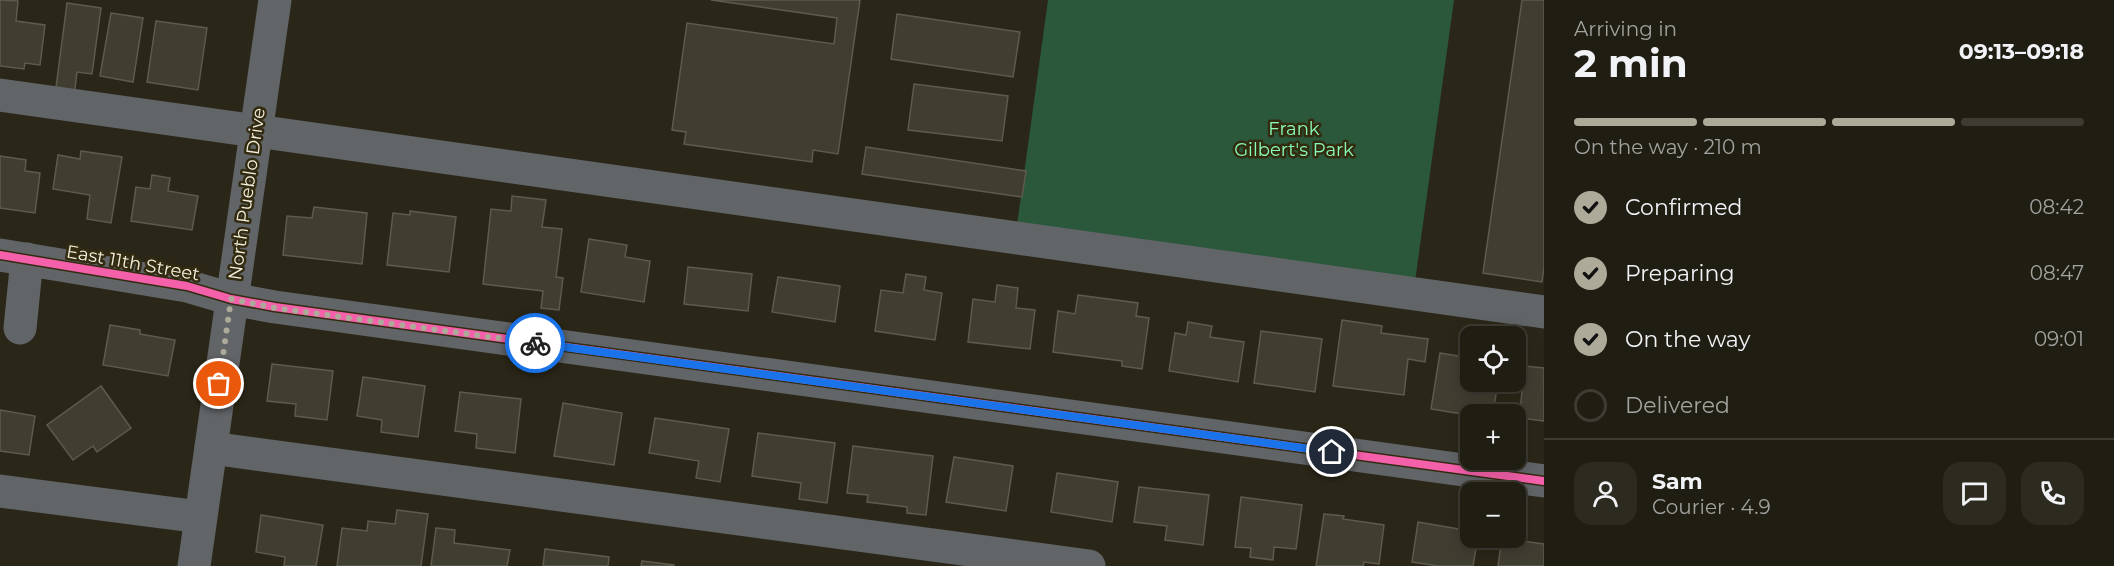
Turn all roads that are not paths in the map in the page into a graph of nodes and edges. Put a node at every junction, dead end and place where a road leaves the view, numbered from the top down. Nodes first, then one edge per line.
1 (274, 0) edge
2 (0, 95) edge
3 (256, 131) junction
4 (13, 257) edge
5 (231, 299) junction
6 (1544, 312) edge
7 (20, 328) dead end
8 (210, 448) junction
9 (1544, 481) edge
10 (0, 490) edge
11 (201, 517) junction
12 (194, 566) edge
13 (1089, 566) edge

1 - 3 street, North Pueblo Drive
2 - 3 street
3 - 5 street, North Pueblo Drive
3 - 6 street
4 - 5 street, East 11th Street
4 - 7 street
5 - 8 street, North Pueblo Drive
5 - 9 street, East 11th Street
8 - 11 street, North Pueblo Drive
8 - 13 street
10 - 11 street
11 - 12 street, North Pueblo Drive

